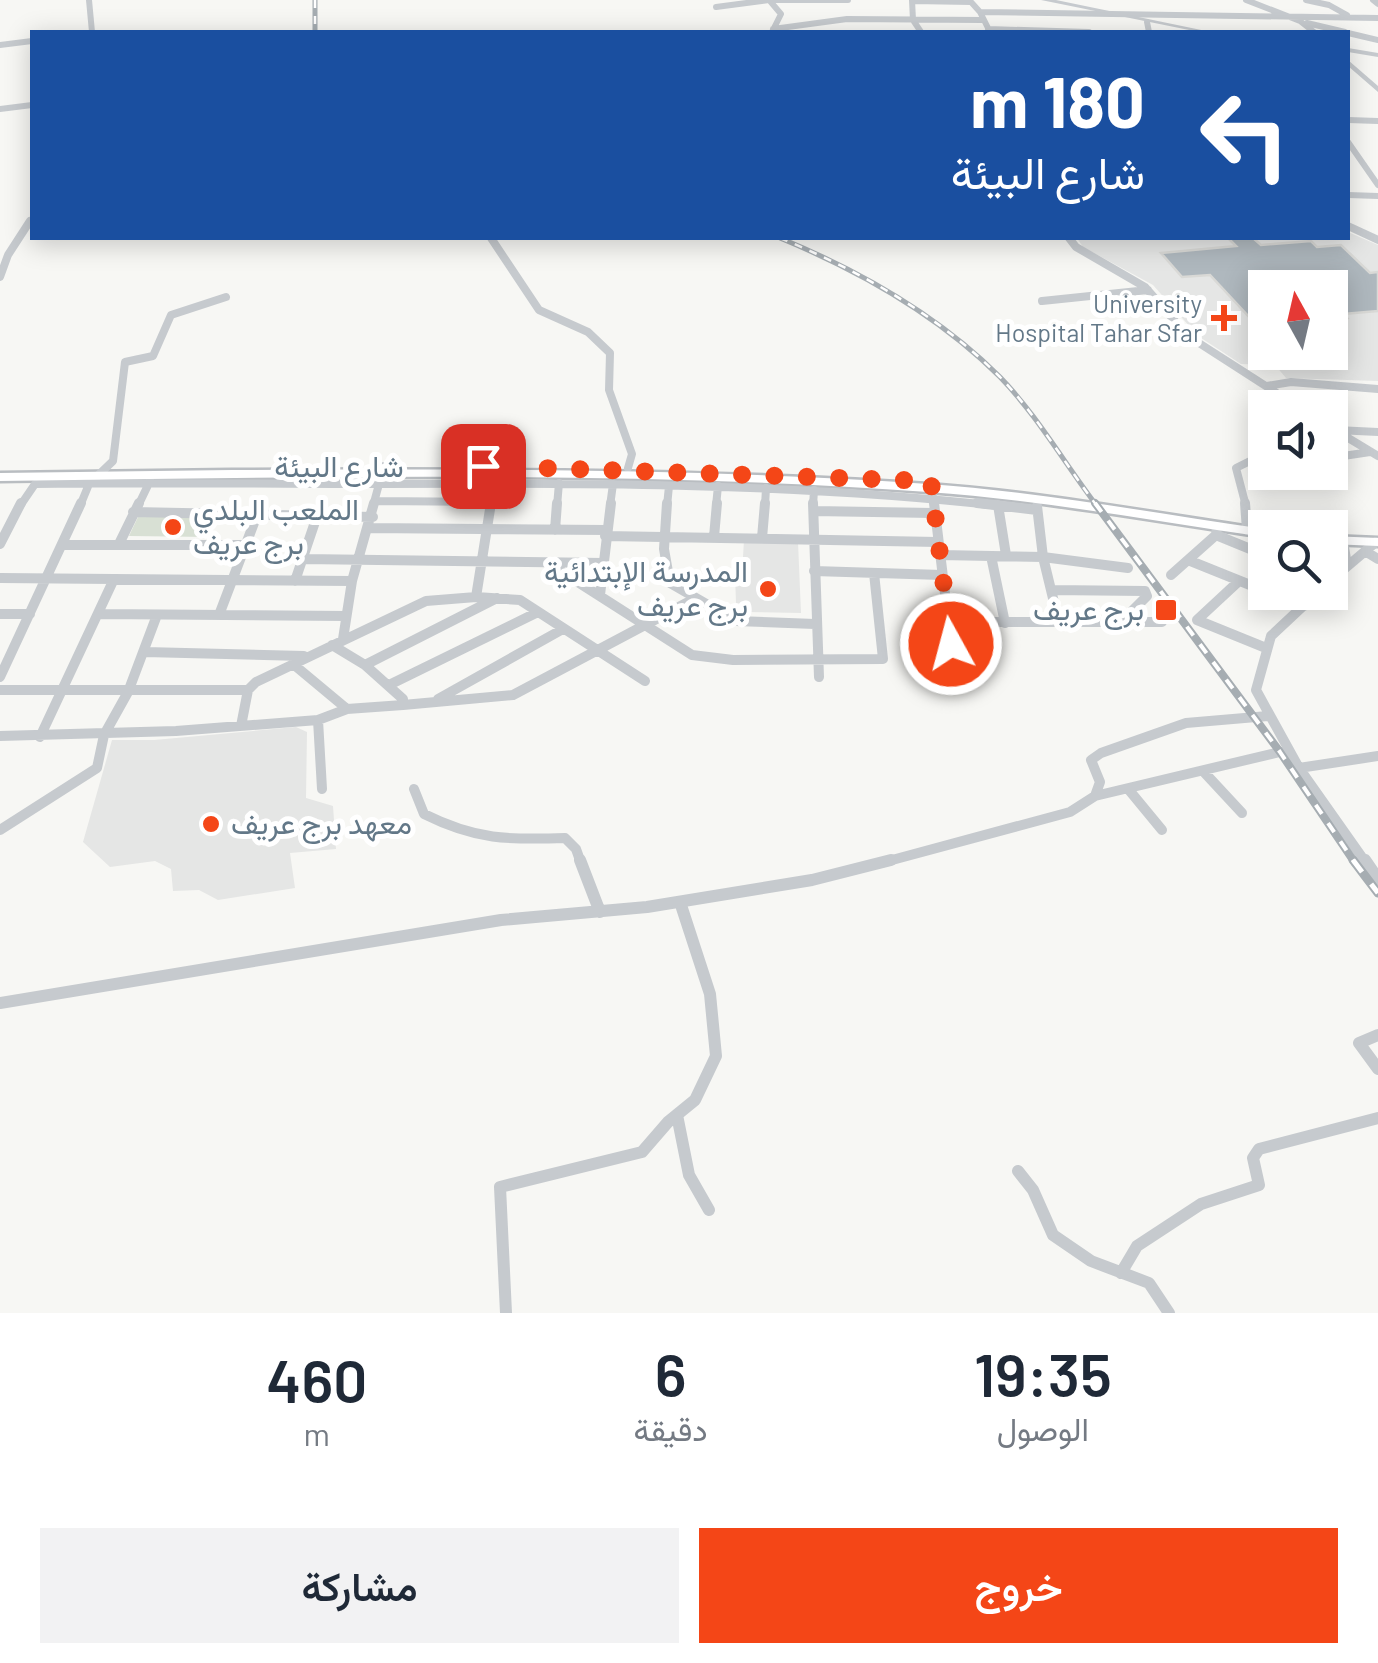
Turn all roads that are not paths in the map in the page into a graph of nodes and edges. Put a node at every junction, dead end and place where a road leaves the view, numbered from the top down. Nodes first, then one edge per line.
1 (90, 0) edge
2 (769, 0) edge
3 (848, 0) edge
4 (912, 0) edge
5 (1045, 0) edge
6 (1145, 0) edge
7 (1246, 0) edge
8 (1306, 0) edge
9 (1062, 2) edge
10 (716, 7) dead end
11 (980, 12) junction
12 (1104, 14) junction
13 (1288, 17) junction
14 (1351, 17) junction
15 (1150, 18) junction
16 (1378, 18) edge
17 (853, 19) junction
18 (913, 20) junction
19 (982, 20) junction
20 (1300, 21) junction
21 (92, 30) edge
22 (773, 30) edge
23 (779, 30) edge
24 (857, 30) edge
25 (920, 30) edge
26 (988, 30) edge
27 (1149, 30) edge
28 (1199, 30) edge
29 (1311, 30) edge
30 (1334, 30) edge
31 (1350, 34) edge
32 (1378, 40) edge
33 (30, 41) edge
34 (0, 44) edge
35 (1350, 52) edge
36 (1378, 56) edge
37 (1350, 64) edge
38 (1378, 90) edge
39 (30, 104) edge
40 (0, 108) edge
41 (1350, 120) edge
42 (1378, 121) edge
43 (1352, 152) edge
44 (1378, 185) edge
45 (1350, 196) edge
46 (1378, 196) edge
47 (30, 222) edge
48 (1350, 227) edge
49 (30, 236) edge
50 (20, 237) junction
51 (492, 240) edge
52 (1070, 240) edge
53 (1378, 240) edge
54 (0, 276) edge
55 (1148, 290) junction
56 (226, 297) dead end
57 (1042, 301) dead end
58 (1267, 386) junction
59 (1378, 389) edge
60 (1273, 390) edge
61 (1348, 430) edge
62 (1378, 432) edge
63 (1348, 439) edge
64 (1374, 454) edge
65 (1348, 456) edge
66 (1248, 462) edge
67 (628, 468) junction
68 (0, 474) edge
69 (383, 474) junction
70 (97, 477) junction
71 (150, 481) junction
72 (494, 483) junction
73 (559, 483) junction
74 (613, 484) junction
75 (669, 486) junction
76 (718, 486) junction
77 (766, 488) junction
78 (931, 488) junction
79 (814, 490) junction
80 (377, 501) junction
81 (492, 502) junction
82 (998, 505) junction
83 (1037, 505) junction
84 (1250, 510) edge
85 (814, 511) junction
86 (133, 512) junction
87 (933, 512) junction
88 (256, 514) junction
89 (317, 516) junction
90 (1154, 516) junction
91 (371, 522) junction
92 (488, 530) junction
93 (554, 530) junction
94 (1217, 530) junction
95 (1248, 530) edge
96 (606, 533) junction
97 (665, 536) junction
98 (714, 537) junction
99 (762, 538) junction
100 (812, 540) junction
101 (938, 542) junction
102 (1348, 542) edge
103 (0, 544) edge
104 (119, 544) junction
105 (64, 545) junction
106 (245, 545) junction
107 (1373, 545) edge
108 (1248, 546) edge
109 (940, 555) junction
110 (1006, 555) junction
111 (992, 556) junction
112 (1043, 557) junction
113 (302, 559) junction
114 (1378, 559) edge
115 (360, 560) junction
116 (1188, 560) junction
117 (482, 562) junction
118 (548, 563) junction
119 (603, 563) junction
120 (1348, 564) edge
121 (1128, 568) dead end
122 (814, 570) junction
123 (874, 573) junction
124 (942, 575) junction
125 (1171, 575) dead end
126 (0, 578) edge
127 (47, 579) junction
128 (114, 579) junction
129 (232, 581) junction
130 (294, 581) junction
131 (1238, 581) junction
132 (352, 582) junction
133 (1248, 585) edge
134 (1051, 590) junction
135 (600, 595) junction
136 (476, 597) junction
137 (499, 597) junction
138 (694, 599) junction
139 (1300, 610) edge
140 (538, 612) junction
141 (0, 614) edge
142 (30, 614) junction
143 (100, 614) junction
144 (157, 615) junction
145 (219, 615) junction
146 (346, 616) junction
147 (948, 622) junction
148 (1120, 622) junction
149 (1162, 622) dead end
150 (1005, 623) junction
151 (1059, 623) junction
152 (646, 624) junction
153 (815, 624) junction
154 (563, 629) junction
155 (337, 642) junction
156 (951, 644) dead end
157 (1266, 648) junction
158 (596, 650) junction
159 (145, 652) junction
160 (308, 656) junction
161 (817, 661) junction
162 (293, 664) junction
163 (364, 665) junction
164 (0, 676) edge
165 (818, 677) dead end
166 (645, 681) dead end
167 (390, 685) junction
168 (0, 690) edge
169 (248, 690) junction
170 (63, 691) junction
171 (128, 692) junction
172 (433, 702) junction
173 (403, 704) junction
174 (347, 709) junction
175 (1268, 716) junction
176 (318, 720) junction
177 (241, 726) junction
178 (104, 735) junction
179 (0, 736) edge
180 (40, 737) junction
181 (1288, 750) junction
182 (1378, 756) edge
183 (1299, 768) junction
184 (1203, 771) junction
185 (414, 789) dead end
186 (322, 790) dead end
187 (1128, 790) junction
188 (1096, 796) junction
189 (1242, 812) dead end
190 (0, 830) edge
191 (1162, 830) dead end
192 (1378, 880) edge
193 (680, 902) junction
194 (600, 912) junction
195 (0, 1002) edge
196 (1378, 1035) edge
197 (1378, 1069) edge
198 (677, 1115) junction
199 (1378, 1118) edge
200 (1018, 1171) dead end
201 (709, 1210) dead end
202 (1121, 1273) junction
203 (506, 1313) edge
204 (1170, 1313) edge

1 - 21 street
2 - 3 street
2 - 10 street
2 - 22 street
4 - 11 street
4 - 18 street
5 - 9 street
6 - 15 street
7 - 13 street
8 - 14 street
9 - 12 street
11 - 12 street
11 - 19 street
12 - 15 street
13 - 14 street
13 - 15 street
13 - 20 street
14 - 16 street
15 - 27 street
15 - 28 street
17 - 18 street
17 - 23 street
17 - 24 street
18 - 19 street
18 - 25 street
19 - 26 street
20 - 29 street
20 - 30 street
31 - 32 street
33 - 34 street
35 - 36 street
37 - 38 street
39 - 40 street
41 - 42 street
43 - 44 street
45 - 46 street
47 - 50 street
48 - 53 street
49 - 50 street
50 - 54 street
51 - 67 street
52 - 55 street
55 - 57 street
55 - 58 street
56 - 70 street
58 - 59 street
58 - 60 street
61 - 62 street
63 - 64 street
64 - 65 street
66 - 84 street
67 - 69 main road, شارع البيئة
67 - 78 main road, شارع البيئة
68 - 70 main road, شارع البيئة
69 - 70 main road, شارع البيئة
69 - 71 street
69 - 72 street
69 - 78 main road, شارع البيئة
69 - 80 street
70 - 71 street
70 - 103 street
70 - 105 street
71 - 86 street
72 - 73 street
72 - 81 street
73 - 74 street
73 - 93 street
74 - 75 street
74 - 96 street
75 - 76 street
75 - 97 street
76 - 77 street
76 - 98 street
77 - 79 street
77 - 99 street
78 - 79 street
78 - 82 street
78 - 83 main road, شارع البيئة
78 - 87 street
78 - 90 main road, شارع البيئة
79 - 85 street
80 - 81 street
80 - 91 street
81 - 92 street
82 - 83 street
82 - 110 street
83 - 90 main road, شارع البيئة
83 - 112 street
85 - 87 street
85 - 100 street
86 - 88 street
86 - 104 street
87 - 101 street
88 - 89 street
88 - 106 street
89 - 91 street
89 - 113 street
90 - 94 main road, شارع البيئة
91 - 92 street
91 - 115 street
92 - 93 street
92 - 117 street
93 - 96 street
94 - 95 main road, شارع البيئة
94 - 108 street
94 - 116 street
96 - 97 street
96 - 119 street
97 - 98 street
97 - 138 street
98 - 99 street
99 - 100 street
100 - 101 street
100 - 122 street
101 - 109 street
102 - 107 main road
104 - 105 street
104 - 106 street
105 - 127 street
106 - 129 street
107 - 114 street
107 - 120 street
109 - 111 street
109 - 124 street
110 - 111 street
110 - 112 street
111 - 150 street
112 - 121 street
112 - 134 street
113 - 115 street
113 - 130 street
115 - 117 street
115 - 132 street
116 - 125 street
116 - 131 street
117 - 118 street
117 - 136 street
118 - 119 street
118 - 135 street
119 - 135 street
122 - 123 street
122 - 153 street
123 - 124 street
123 - 161 street
124 - 147 street
126 - 127 street
127 - 128 street
127 - 142 street
128 - 129 street
128 - 143 street
129 - 130 street
129 - 145 street
130 - 132 street
131 - 133 street
131 - 157 street
132 - 146 street
134 - 148 street
134 - 151 street
135 - 152 street
136 - 137 street
136 - 155 street
137 - 140 street
137 - 163 street
138 - 152 street
138 - 153 street
139 - 157 street
140 - 154 street
140 - 167 street
141 - 142 street
142 - 164 street
143 - 144 street
143 - 170 street
144 - 145 street
144 - 159 street
145 - 146 street
146 - 155 street
147 - 150 street
147 - 156 street
148 - 149 street
148 - 151 street
150 - 151 street
152 - 158 street
152 - 161 street
153 - 161 street
154 - 158 street
154 - 172 street
155 - 160 street
155 - 163 street
157 - 175 street
158 - 166 street
158 - 172 street
159 - 160 street
159 - 171 street
160 - 162 street
161 - 165 street
162 - 169 street
162 - 174 street
163 - 167 street
167 - 173 street
168 - 170 street
169 - 171 street
169 - 177 street
170 - 171 street
170 - 180 street
171 - 178 street
172 - 173 street
173 - 174 street
174 - 176 street
175 - 181 street
175 - 188 street
176 - 177 street
176 - 186 street
177 - 178 street
178 - 180 street
178 - 190 street
179 - 180 street
181 - 183 street
181 - 184 street
182 - 183 street
183 - 192 street
184 - 187 street
184 - 189 street
185 - 194 street
187 - 188 street
187 - 191 street
188 - 193 street
193 - 194 street
193 - 198 street
194 - 195 street
196 - 197 street
198 - 201 street
198 - 203 street
199 - 202 street
200 - 202 street
202 - 204 street

